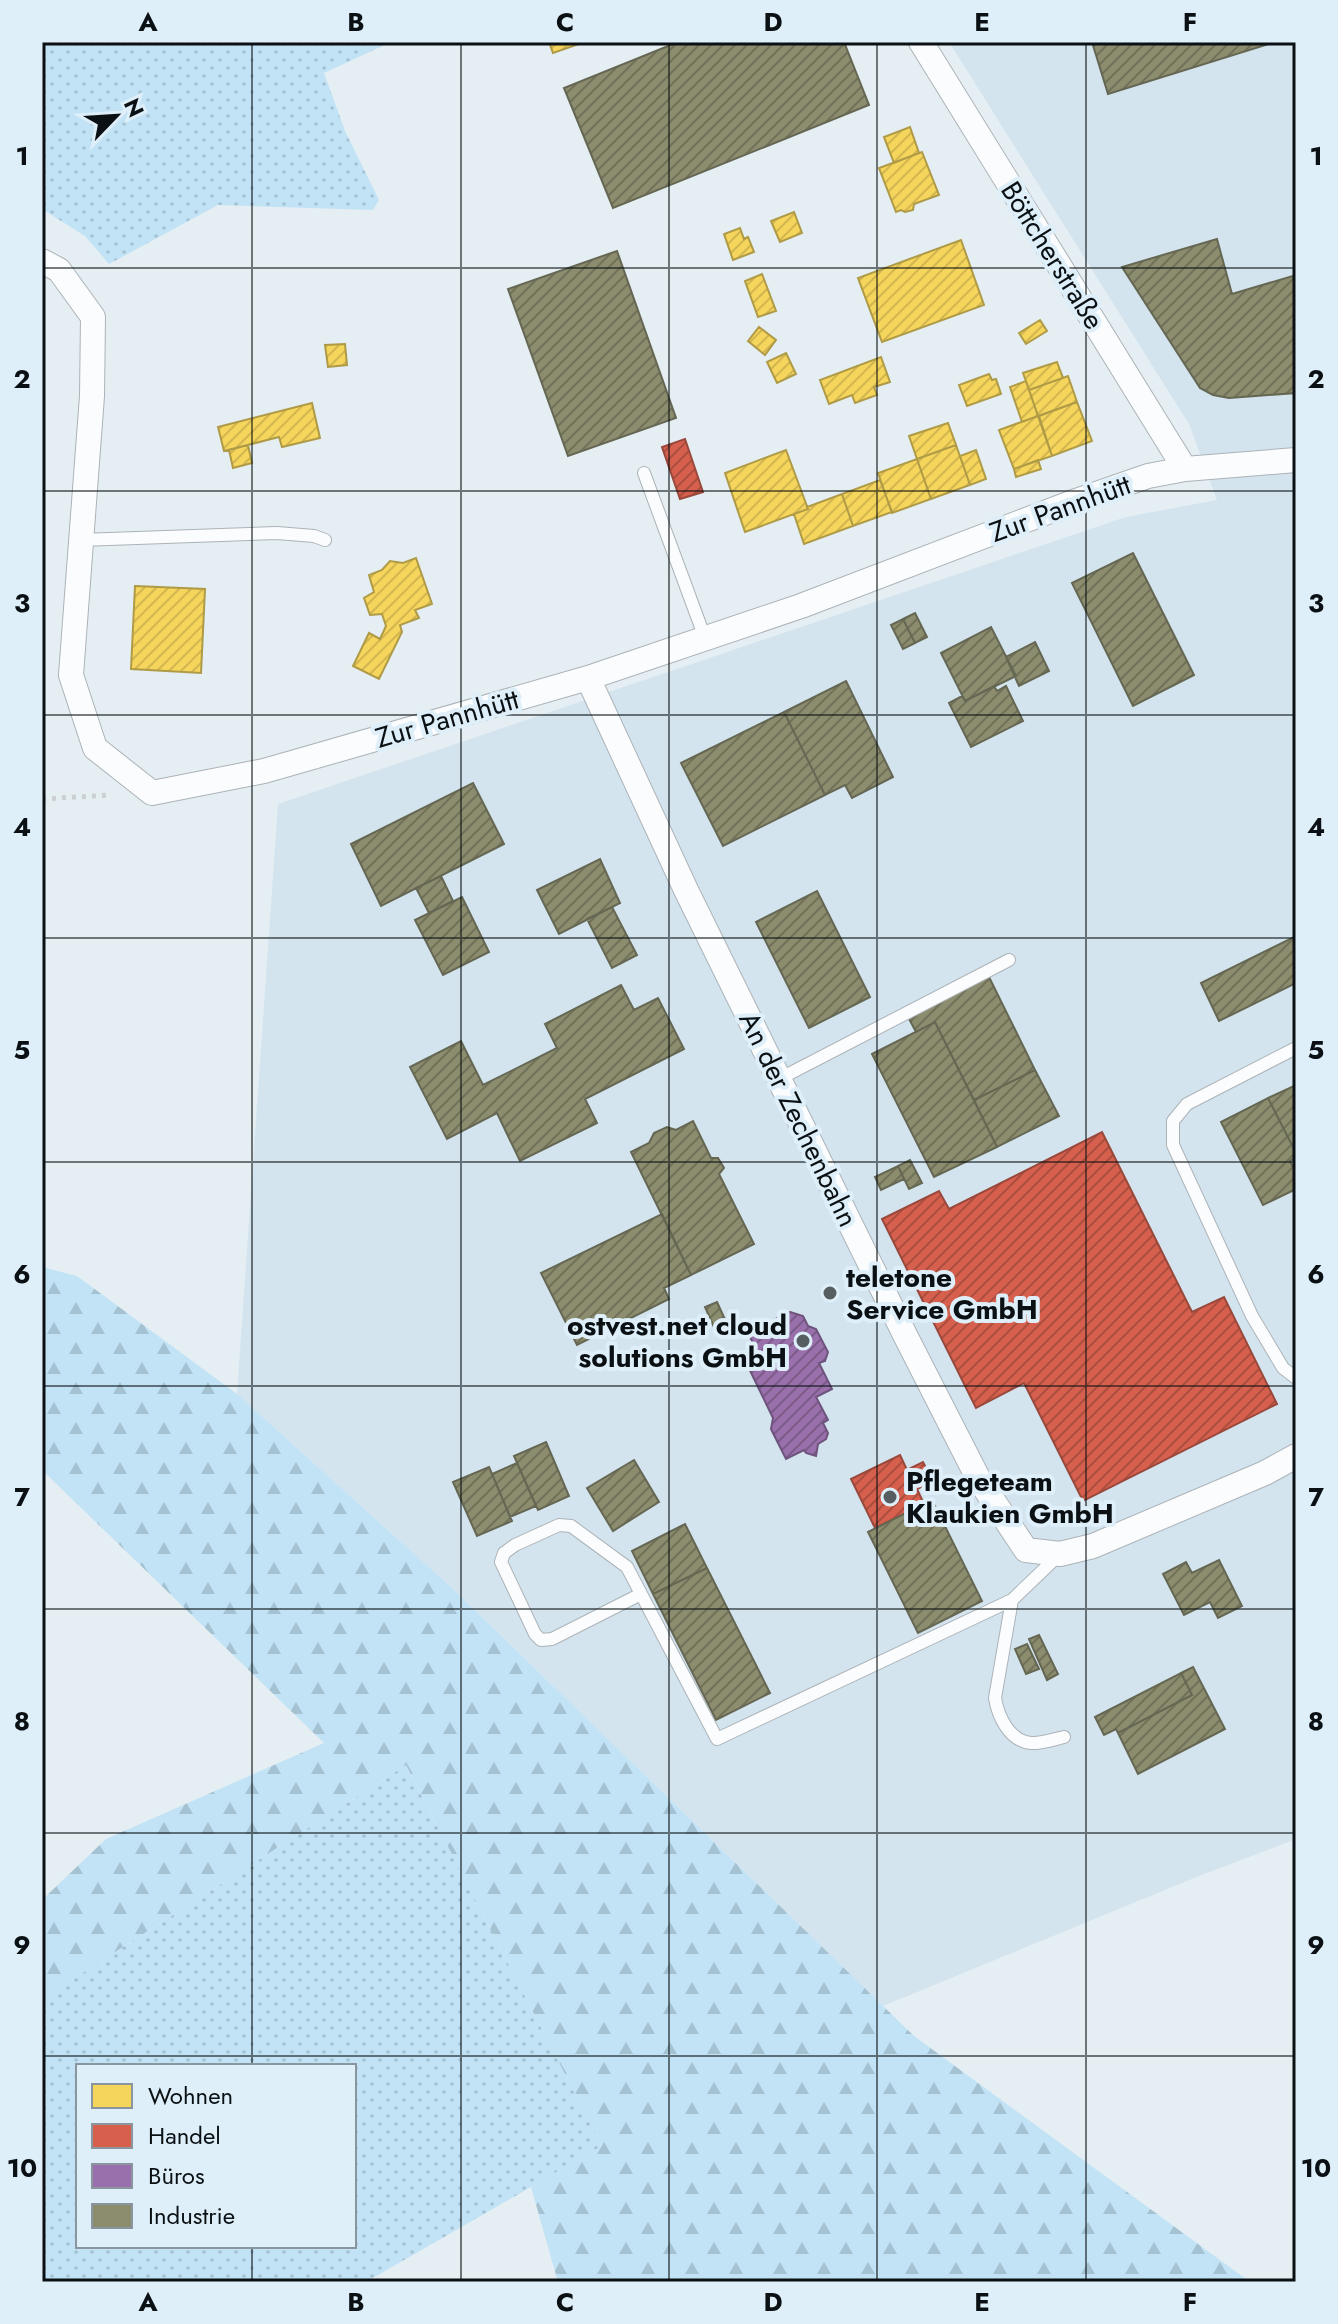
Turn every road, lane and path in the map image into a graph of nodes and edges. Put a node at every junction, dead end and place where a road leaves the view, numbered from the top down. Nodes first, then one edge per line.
1 (921, 42) edge
2 (42, 261) edge
3 (1296, 460) edge
4 (1185, 469) junction
5 (644, 473) dead end
6 (81, 540) junction
7 (325, 540) dead end
8 (705, 638) junction
9 (588, 678) junction
10 (152, 793) junction
11 (42, 799) edge
12 (1009, 960) dead end
13 (1296, 1048) edge
14 (779, 1079) junction
15 (1296, 1378) edge
16 (1296, 1456) edge
17 (1060, 1554) junction
18 (641, 1594) junction
19 (1012, 1600) junction
20 (1064, 1737) dead end

1 - 4 street, Böttcherstraße
2 - 6 street
3 - 4 street, Zur Pannhütt
4 - 8 street, Zur Pannhütt
5 - 8 lane
6 - 7 lane
6 - 10 street
8 - 9 street, Zur Pannhütt
9 - 10 street, Zur Pannhütt
9 - 14 street, An der Zechenbahn
10 - 11 path
12 - 14 lane
13 - 15 lane
14 - 17 street, An der Zechenbahn
16 - 17 street, An der Zechenbahn
17 - 19 lane
18 - 18 lane
18 - 19 lane
19 - 20 lane

